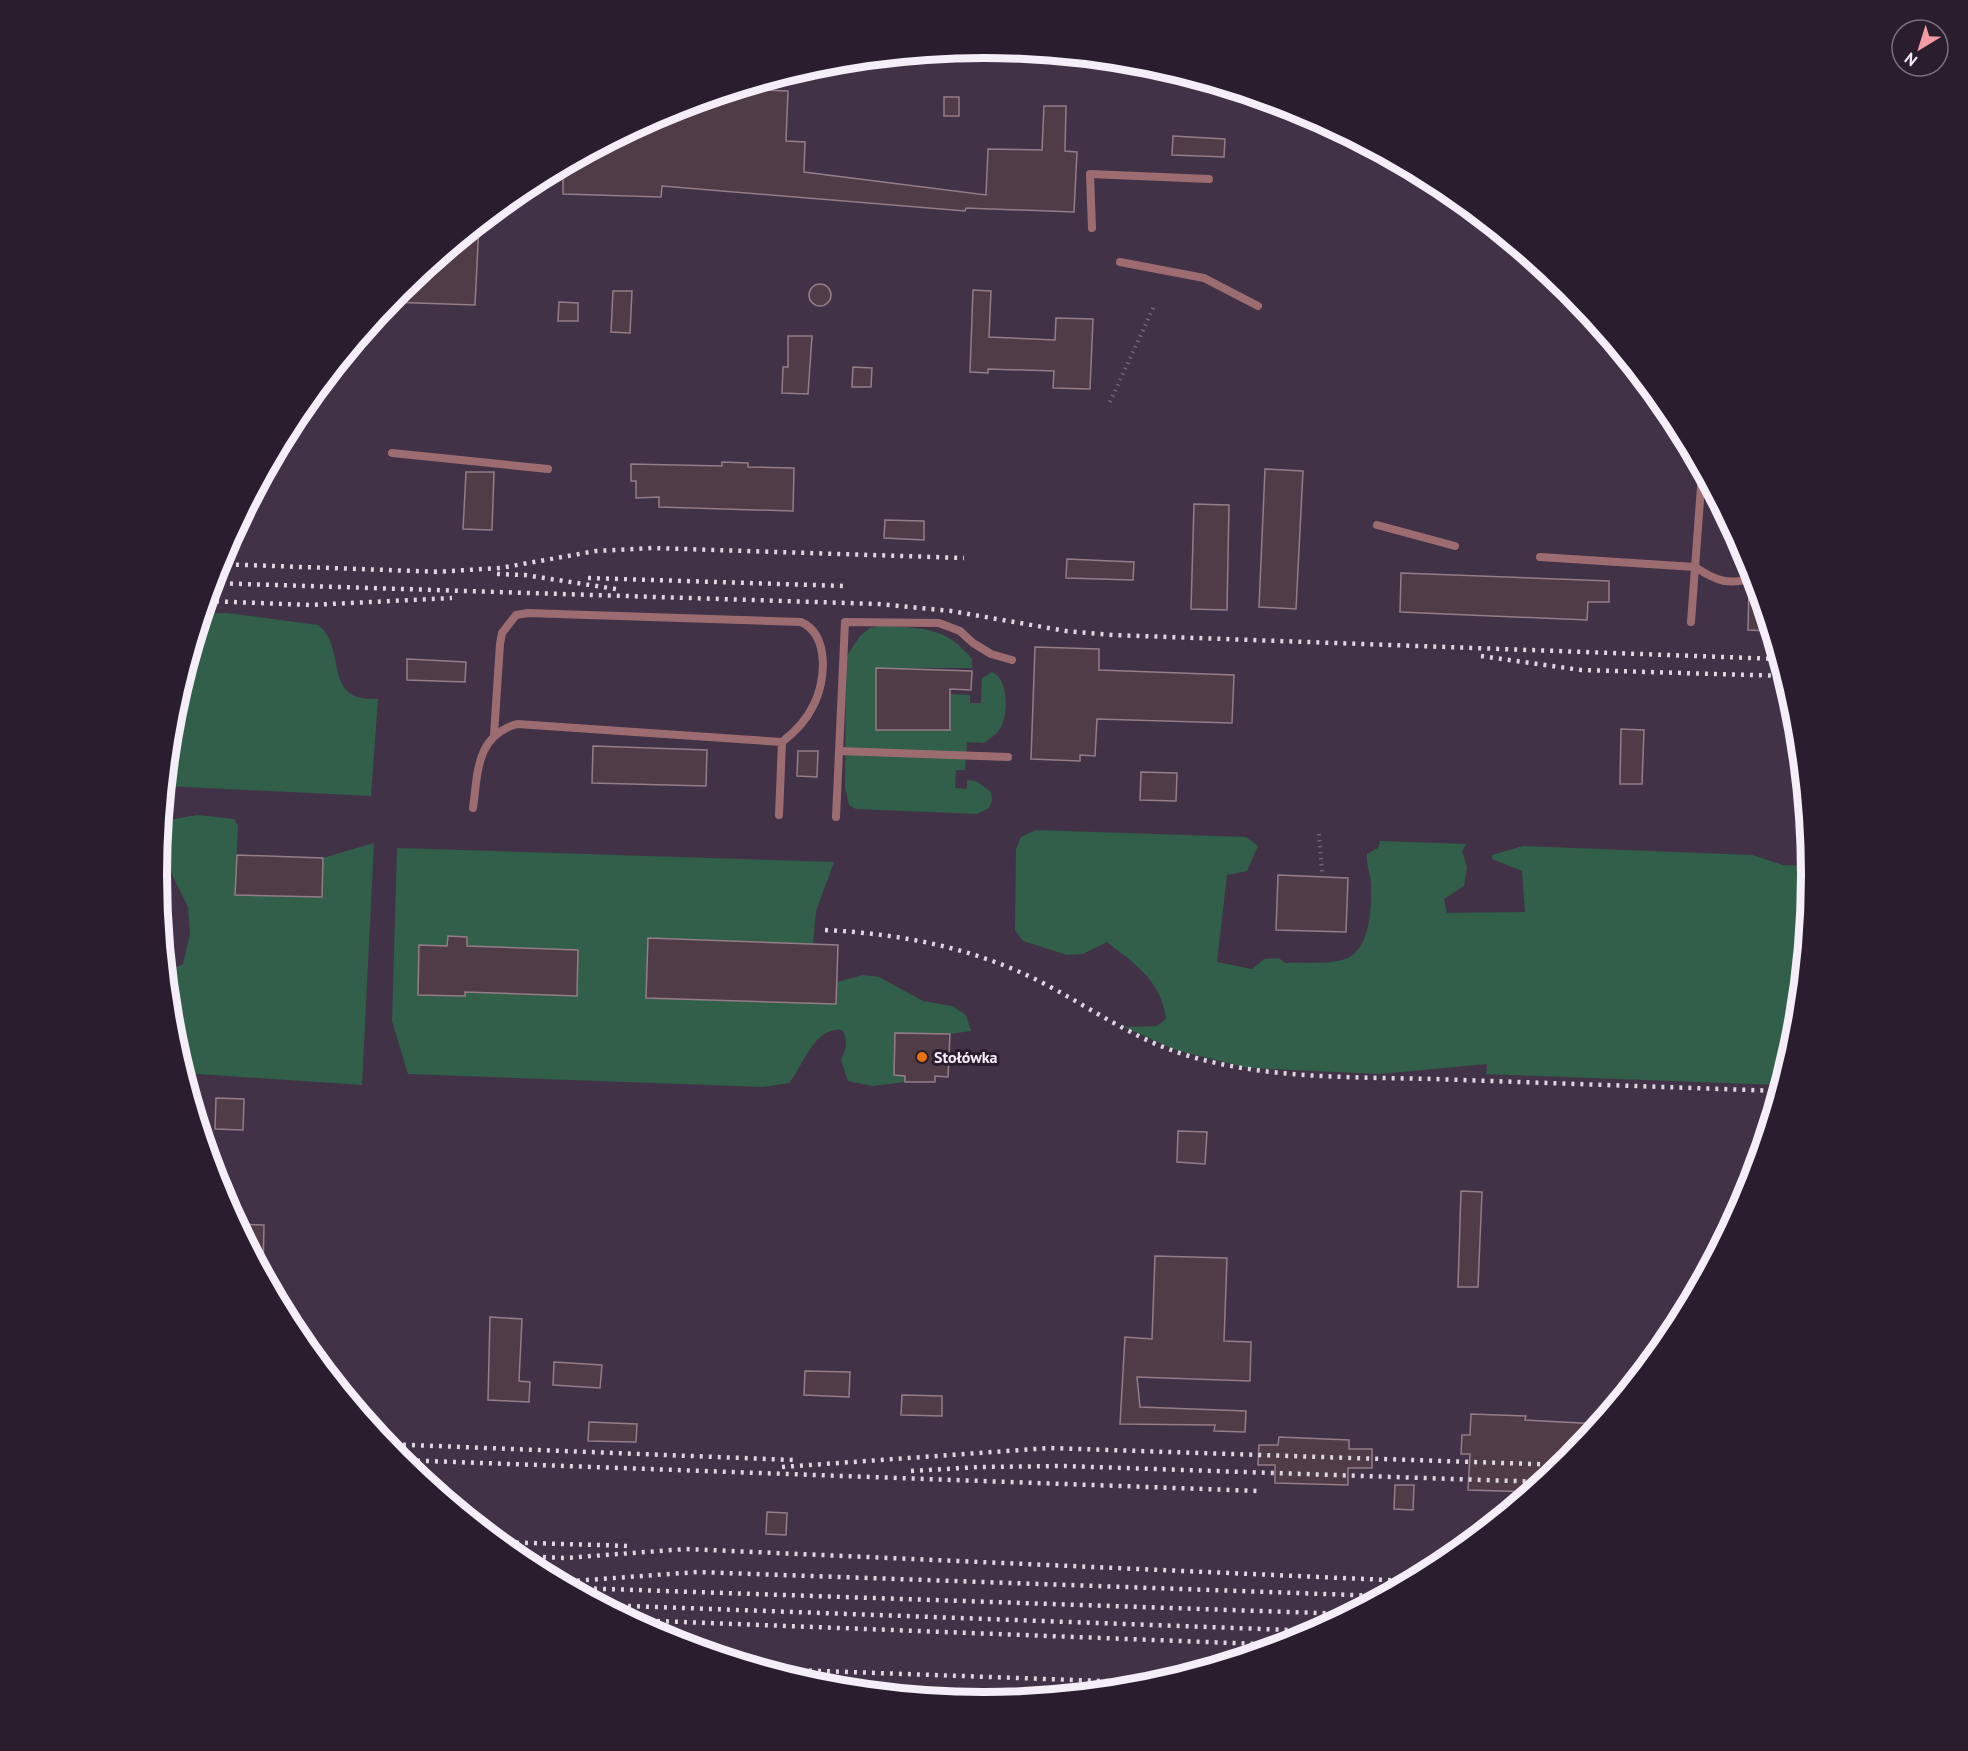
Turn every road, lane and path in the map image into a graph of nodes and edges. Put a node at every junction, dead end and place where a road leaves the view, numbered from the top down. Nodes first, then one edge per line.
1 (1209, 179) dead end
2 (1092, 228) dead end
3 (1120, 262) dead end
4 (1155, 304) dead end
5 (1258, 306) dead end
6 (1110, 402) dead end
7 (392, 453) dead end
8 (548, 469) dead end
9 (1701, 484) edge
10 (1377, 525) dead end
11 (1455, 546) dead end
12 (1540, 557) dead end
13 (1695, 567) junction
14 (1746, 581) edge
15 (1691, 622) dead end
16 (1012, 660) dead end
17 (494, 735) junction
18 (782, 742) junction
19 (839, 751) junction
20 (1008, 757) dead end
21 (473, 808) dead end
22 (779, 815) dead end
23 (836, 817) dead end
24 (1318, 834) dead end
25 (1322, 872) dead end

1 - 2 lane
3 - 5 lane
4 - 6 path
7 - 8 lane
9 - 13 lane
10 - 11 lane
12 - 13 lane
13 - 14 lane
13 - 15 lane
16 - 19 lane
17 - 18 lane
17 - 18 lane
17 - 21 lane
18 - 22 lane
19 - 20 lane
19 - 23 lane
24 - 25 path

